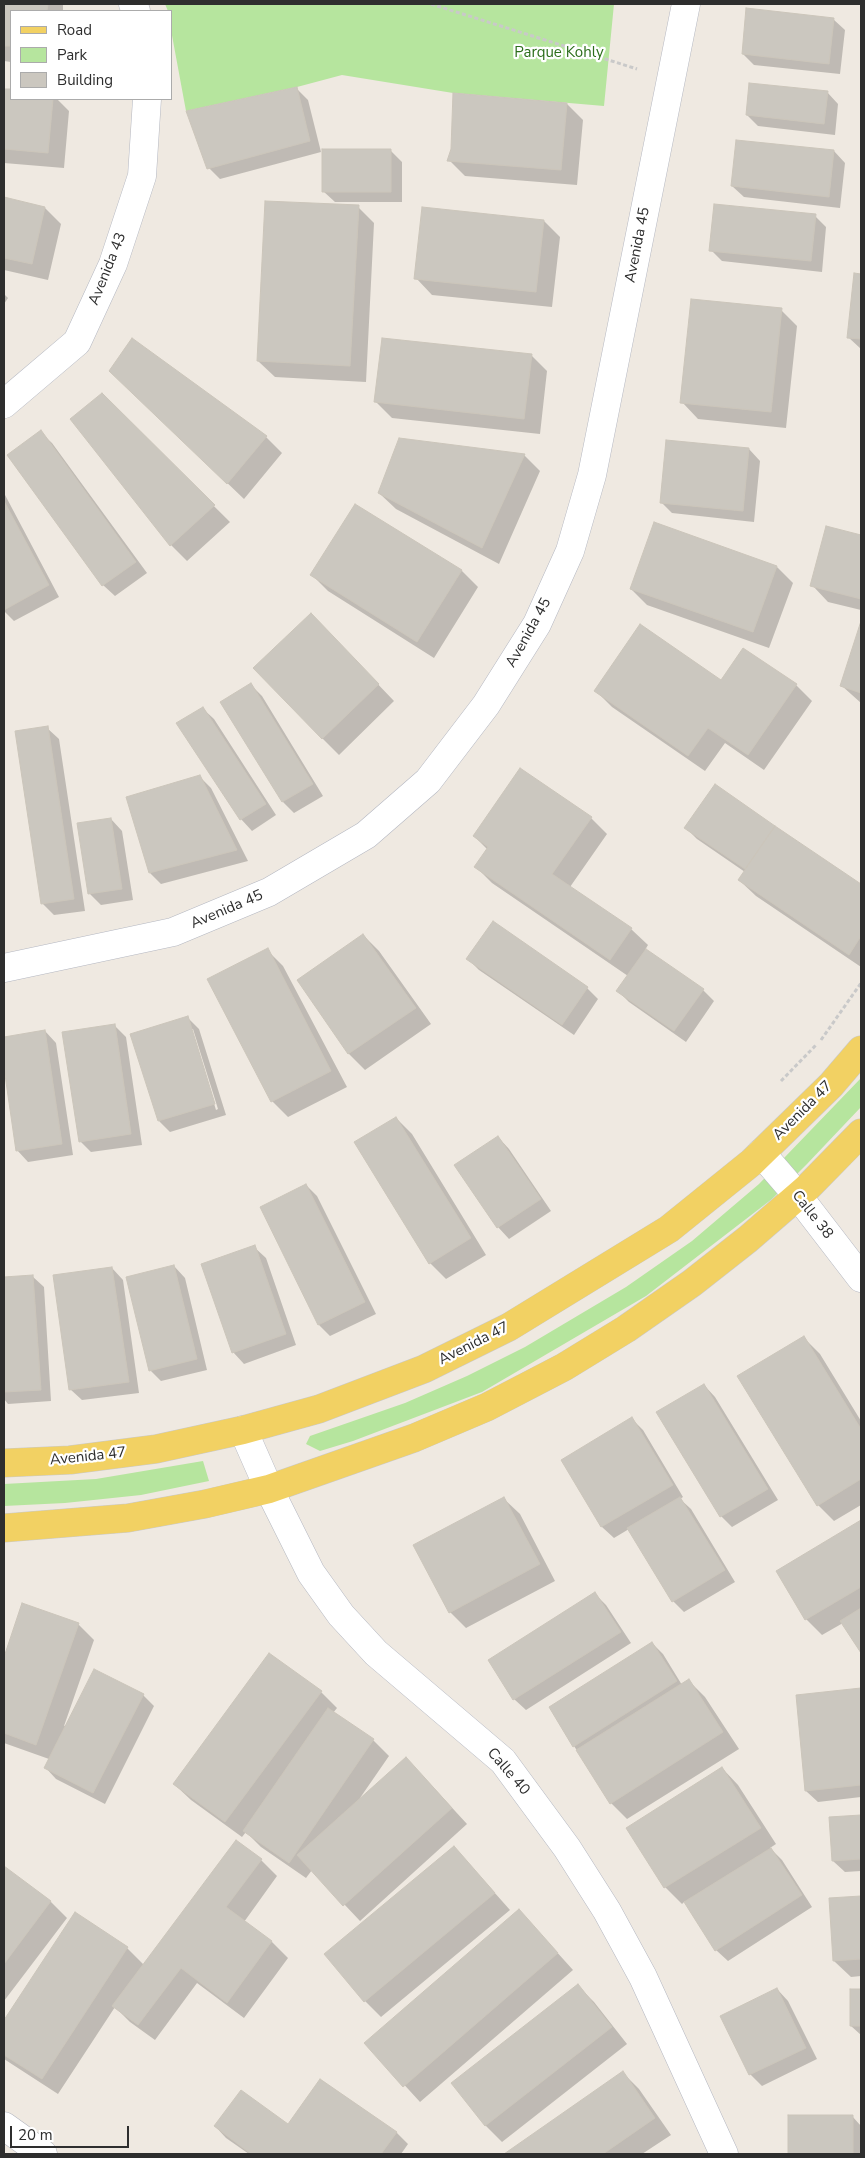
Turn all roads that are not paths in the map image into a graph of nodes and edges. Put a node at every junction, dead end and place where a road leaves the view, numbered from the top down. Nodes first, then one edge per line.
1 (686, 4) edge
2 (147, 100) edge
3 (4, 404) edge
4 (4, 968) edge
5 (861, 1050) edge
6 (861, 1133) edge
7 (761, 1153) junction
8 (798, 1196) junction
9 (861, 1278) edge
10 (243, 1430) junction
11 (4, 1463) edge
12 (269, 1489) junction
13 (4, 1528) edge
14 (4, 2126) edge
15 (43, 2154) edge
16 (724, 2154) edge

1 - 4 street, Avenida 45
2 - 3 street, Avenida 43
5 - 7 main road, Avenida 47
6 - 8 main road
7 - 8 street, Calle 38
7 - 10 main road, Avenida 47
8 - 9 street, Calle 38
8 - 12 main road
10 - 11 main road, Avenida 47
10 - 12 street, Calle 40
12 - 13 main road
12 - 16 street, Calle 40
14 - 15 street

